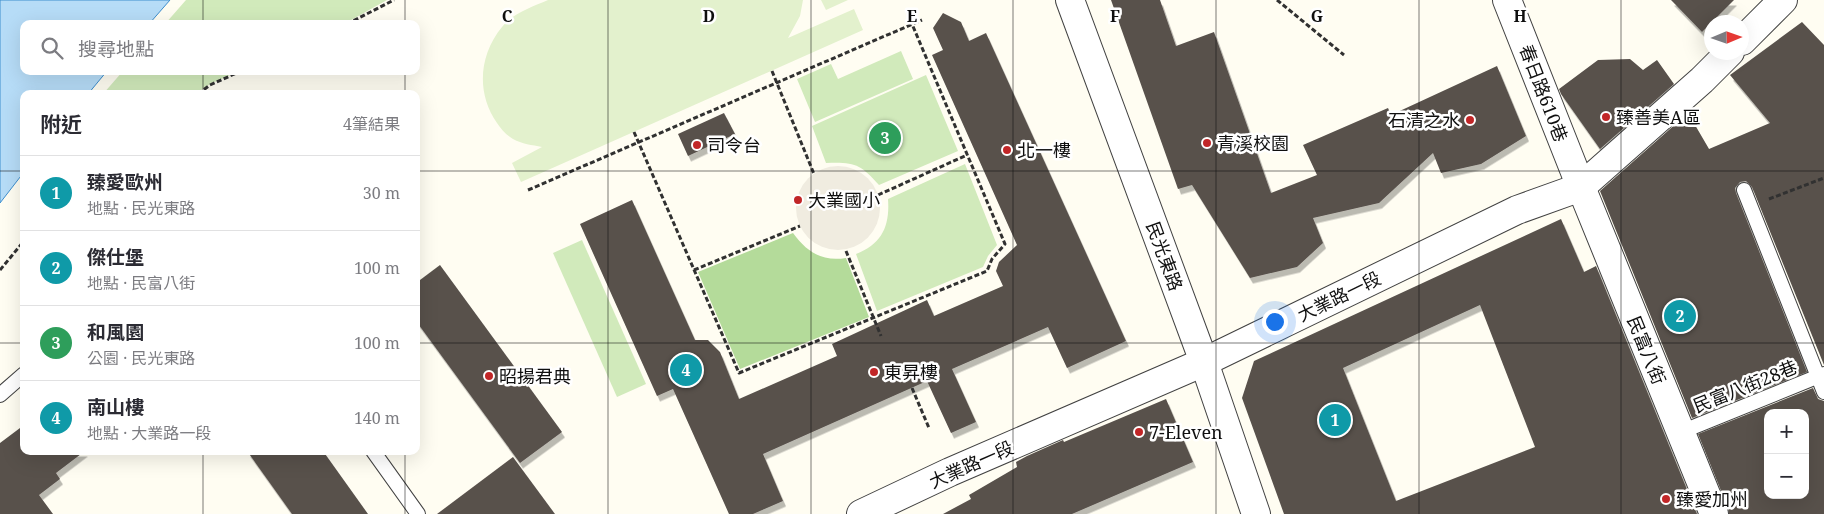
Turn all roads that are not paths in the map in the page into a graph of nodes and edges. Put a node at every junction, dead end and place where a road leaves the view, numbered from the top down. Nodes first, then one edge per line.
1 (1070, 0) edge
2 (1507, 0) edge
3 (1780, 1) edge
4 (1749, 34) edge
5 (1722, 60) edge
6 (1581, 187) junction
7 (1744, 190) dead end
8 (1204, 362) junction
9 (1821, 375) edge
10 (20, 378) edge
11 (1824, 392) edge
12 (0, 395) edge
13 (1681, 432) junction
14 (376, 455) edge
15 (418, 514) edge
16 (860, 514) edge
17 (1256, 514) edge
18 (1714, 514) edge

1 - 8 street, 民光東路
2 - 6 street, 春日路610巷
3 - 4 street
5 - 6 street, 大業路一段
6 - 8 street, 大業路一段
6 - 13 street, 民富八街
7 - 9 lane
8 - 16 street, 大業路一段
8 - 17 street, 民光東路
9 - 11 lane
9 - 13 lane, 民富八街28巷
10 - 12 lane
13 - 18 street, 民富八街
14 - 15 lane

